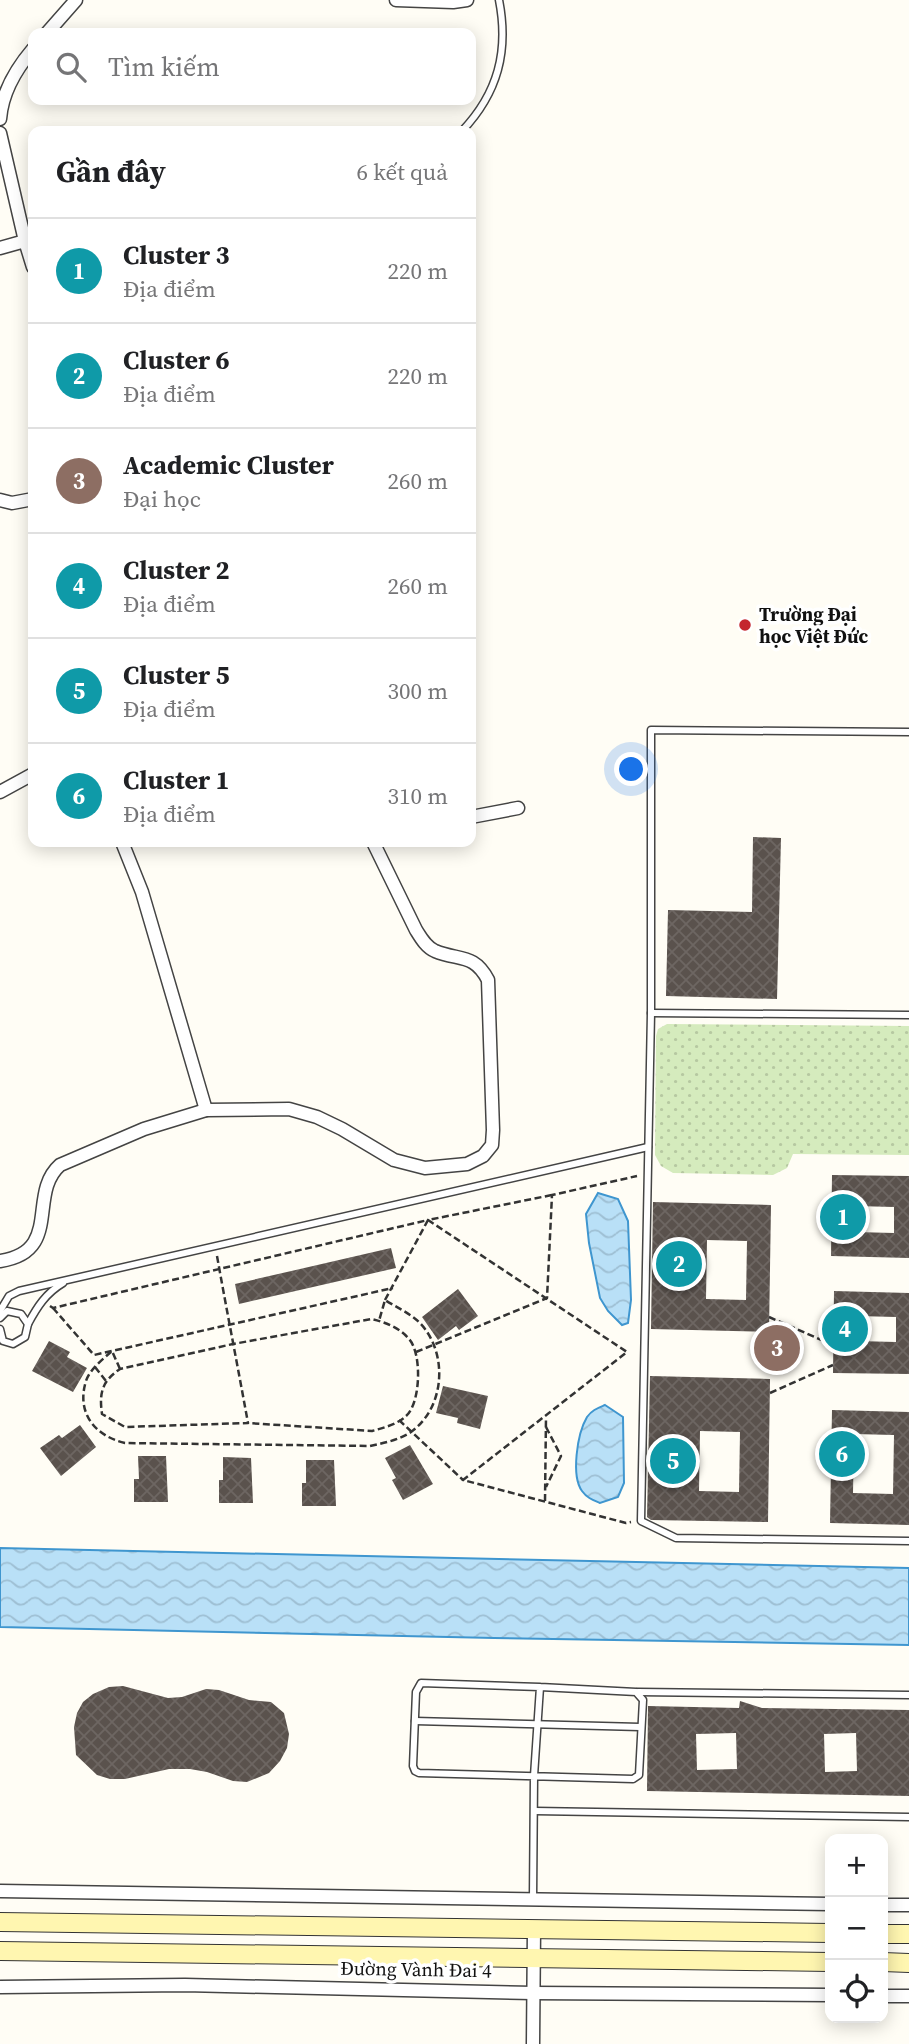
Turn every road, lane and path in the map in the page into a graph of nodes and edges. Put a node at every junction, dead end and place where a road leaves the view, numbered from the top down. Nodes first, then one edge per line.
1 (76, 0) edge
2 (396, 0) edge
3 (467, 0) edge
4 (499, 0) edge
5 (51, 28) edge
6 (28, 56) edge
7 (0, 119) edge
8 (467, 126) edge
9 (0, 133) edge
10 (24, 242) junction
11 (0, 248) edge
12 (28, 253) edge
13 (0, 500) edge
14 (28, 500) edge
15 (909, 732) edge
16 (28, 777) edge
17 (0, 792) edge
18 (518, 808) dead end
19 (476, 816) edge
20 (124, 847) edge
21 (375, 847) edge
22 (651, 1013) junction
23 (909, 1015) edge
24 (206, 1111) junction
25 (648, 1147) junction
26 (648, 1174) junction
27 (552, 1195) junction
28 (428, 1220) junction
29 (215, 1246) junction
30 (0, 1261) edge
31 (219, 1270) junction
32 (68, 1280) junction
33 (393, 1288) junction
34 (547, 1298) junction
35 (43, 1300) junction
36 (385, 1300) junction
37 (53, 1308) junction
38 (0, 1311) edge
39 (769, 1317) dead end
40 (0, 1318) edge
41 (379, 1321) junction
42 (229, 1323) junction
43 (29, 1324) junction
44 (0, 1329) edge
45 (233, 1343) junction
46 (433, 1345) junction
47 (833, 1345) dead end
48 (112, 1351) junction
49 (415, 1352) junction
50 (833, 1365) dead end
51 (95, 1367) junction
52 (120, 1369) junction
53 (106, 1381) junction
54 (770, 1393) dead end
55 (546, 1416) junction
56 (399, 1420) junction
57 (248, 1423) junction
58 (545, 1425) junction
59 (411, 1432) junction
60 (463, 1480) junction
61 (545, 1490) junction
62 (545, 1501) junction
63 (642, 1521) junction
64 (909, 1541) edge
65 (540, 1687) junction
66 (636, 1692) junction
67 (909, 1695) edge
68 (415, 1721) junction
69 (538, 1723) junction
70 (640, 1727) junction
71 (534, 1776) junction
72 (534, 1811) junction
73 (909, 1817) edge
74 (0, 1891) edge
75 (533, 1899) junction
76 (825, 1904) edge
77 (888, 1905) edge
78 (909, 1905) edge
79 (0, 1922) edge
80 (534, 1929) junction
81 (825, 1933) edge
82 (888, 1934) edge
83 (909, 1934) edge
84 (0, 1951) edge
85 (533, 1958) junction
86 (825, 1962) edge
87 (888, 1962) edge
88 (909, 1963) edge
89 (0, 1987) edge
90 (533, 1993) junction
91 (825, 1995) edge
92 (888, 1996) edge
93 (909, 1996) edge
94 (533, 2044) edge

1 - 5 street
2 - 3 street
4 - 8 lane
6 - 7 street
9 - 10 street
10 - 11 street
10 - 12 street
13 - 14 street
15 - 22 lane
16 - 17 street
18 - 19 street
20 - 24 street
21 - 24 street
22 - 23 lane
22 - 25 lane
24 - 30 street
25 - 26 lane
25 - 29 lane
26 - 27 path
26 - 63 lane
27 - 28 path
27 - 34 path
28 - 31 path
28 - 33 path
28 - 34 path
29 - 31 path
29 - 32 lane
31 - 37 path
31 - 42 path
32 - 35 lane
32 - 38 lane
33 - 36 path
33 - 42 path
34 - 46 path
34 - 55 path
35 - 37 path
35 - 43 lane
36 - 41 path
36 - 46 path
37 - 48 path
39 - 47 path
40 - 43 lane
41 - 45 path
41 - 49 path
42 - 45 path
42 - 48 path
43 - 44 lane
45 - 52 path
45 - 57 path
46 - 49 path
46 - 59 path
48 - 51 path
48 - 52 path
49 - 56 path
50 - 54 path
51 - 53 path
51 - 59 path
52 - 53 path
53 - 57 path
55 - 58 path
55 - 60 path
56 - 57 path
56 - 59 path
58 - 61 path
58 - 61 path
59 - 60 path
60 - 62 path
61 - 62 path
62 - 63 path
63 - 64 lane
65 - 66 lane
65 - 68 lane
65 - 69 lane
66 - 67 lane
66 - 70 lane
68 - 69 lane
68 - 71 lane
69 - 70 lane
69 - 71 lane
70 - 71 lane
71 - 72 lane
72 - 73 lane
72 - 75 lane
74 - 75 street
75 - 76 street
77 - 78 street
79 - 80 main road
80 - 81 main road
80 - 85 street
82 - 83 main road
84 - 85 main road, Đường Vành Đai 4
85 - 86 main road, Đường Vành Đai 4
85 - 90 street
87 - 88 main road
89 - 90 street, Đường Vành Đai 4
90 - 91 street, Đường Vành Đai 4
90 - 94 street
92 - 93 street

